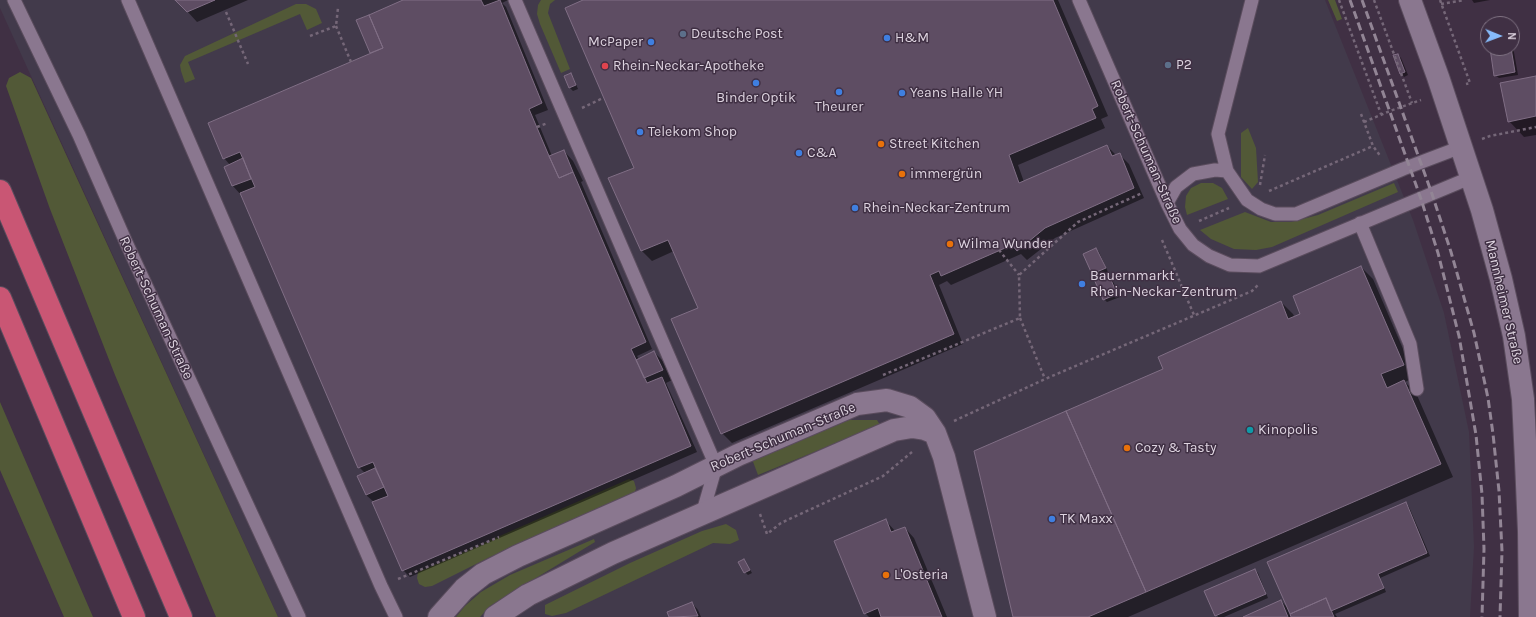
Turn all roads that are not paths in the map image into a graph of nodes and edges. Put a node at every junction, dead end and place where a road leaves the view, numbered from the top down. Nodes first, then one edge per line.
1 (14, 0) edge
2 (128, 0) edge
3 (515, 0) edge
4 (1079, 0) edge
5 (1252, 0) edge
6 (1410, 0) edge
7 (1462, 147) junction
8 (1227, 171) junction
9 (1472, 178) junction
10 (0, 181) edge
11 (3, 199) edge
12 (1167, 203) junction
13 (1360, 223) junction
14 (0, 298) edge
15 (1416, 389) dead end
16 (935, 433) junction
17 (1531, 460) edge
18 (716, 466) junction
19 (702, 515) junction
20 (134, 617) edge
21 (181, 617) edge
22 (299, 617) edge
23 (396, 617) edge
24 (439, 617) edge
25 (495, 617) edge
26 (985, 617) edge
27 (1530, 617) edge

1 - 22 lane, Robert-Schuman-Straße
2 - 23 lane
3 - 18 lane
4 - 12 lane, Robert-Schuman-Straße
5 - 8 lane
6 - 7 street, Mannheimer Straße
7 - 8 lane
7 - 9 street, Mannheimer Straße
8 - 12 lane
9 - 13 lane, Robert-Schuman-Straße
9 - 17 street, Mannheimer Straße
10 - 11 highway
11 - 21 highway
12 - 13 lane, Robert-Schuman-Straße
13 - 15 lane
14 - 20 highway
16 - 18 street, Robert-Schuman-Straße
16 - 19 street
16 - 26 street, Robert-Schuman-Straße
17 - 27 street, Mannheimer Straße
18 - 19 lane
18 - 24 street, Robert-Schuman-Straße
19 - 25 street

